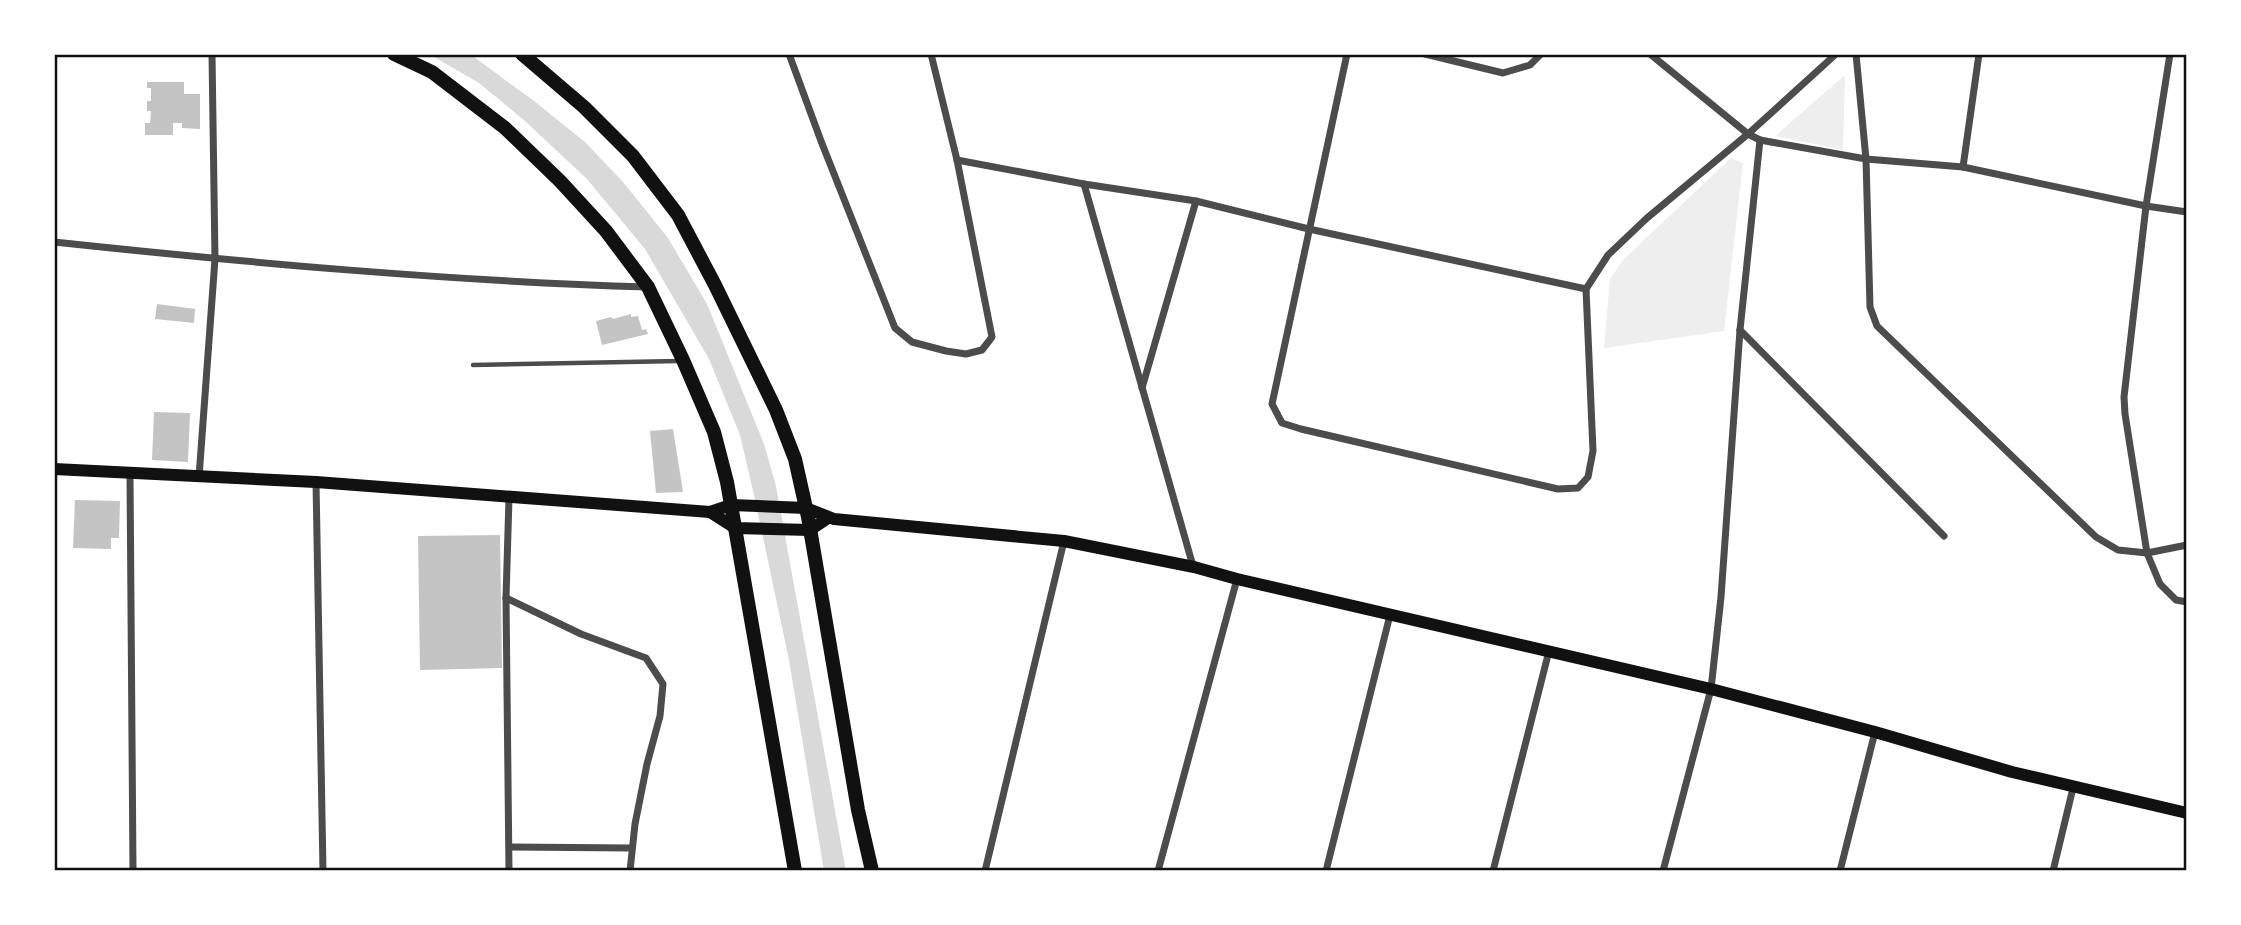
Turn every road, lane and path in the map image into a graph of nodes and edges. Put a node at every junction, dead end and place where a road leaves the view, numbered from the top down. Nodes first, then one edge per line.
1 (212, 54) edge
2 (394, 54) edge
3 (522, 54) edge
4 (789, 54) edge
5 (931, 54) edge
6 (1347, 54) edge
7 (1425, 54) edge
8 (1541, 54) edge
9 (1650, 54) edge
10 (1836, 54) edge
11 (1856, 54) edge
12 (1979, 54) edge
13 (2170, 54) edge
14 (1748, 134) junction
15 (1760, 140) junction
16 (1866, 159) junction
17 (957, 160) junction
18 (1963, 167) junction
19 (1084, 184) junction
20 (1196, 201) junction
21 (2146, 206) junction
22 (2187, 212) edge
23 (1309, 229) junction
24 (54, 242) edge
25 (215, 259) junction
26 (648, 288) junction
27 (1586, 289) junction
28 (1740, 330) junction
29 (683, 360) junction
30 (473, 365) dead end
31 (1142, 389) junction
32 (54, 469) edge
33 (130, 474) junction
34 (199, 477) junction
35 (316, 482) junction
36 (509, 498) junction
37 (731, 505) junction
38 (799, 508) junction
39 (710, 512) junction
40 (828, 518) junction
41 (741, 528) junction
42 (803, 530) junction
43 (1944, 536) dead end
44 (1063, 541) junction
45 (2187, 545) edge
46 (2147, 553) junction
47 (1194, 567) junction
48 (1237, 579) junction
49 (506, 598) junction
50 (2187, 603) edge
51 (1390, 615) junction
52 (1549, 651) junction
53 (1711, 690) junction
54 (1875, 733) junction
55 (2073, 788) junction
56 (2187, 813) edge
57 (510, 847) junction
58 (631, 848) junction
59 (132, 871) edge
60 (323, 871) edge
61 (509, 871) edge
62 (630, 871) edge
63 (795, 871) edge
64 (872, 871) edge
65 (985, 871) edge
66 (1158, 871) edge
67 (1326, 871) edge
68 (1493, 871) edge
69 (1663, 871) edge
70 (1840, 871) edge
71 (2053, 871) edge

1 - 25 street
2 - 26 main road
3 - 38 main road
4 - 17 street
5 - 17 street
6 - 23 street
7 - 8 street
9 - 14 street
10 - 14 street
11 - 16 street
12 - 18 street
13 - 21 street
14 - 15 street
14 - 27 street
15 - 16 street
15 - 28 street
16 - 18 street
16 - 46 street
17 - 19 street
18 - 21 street
19 - 20 street
19 - 31 street
20 - 23 street
20 - 31 street
21 - 22 street
21 - 46 street
23 - 27 street
23 - 27 street
24 - 25 street
25 - 26 street
25 - 34 street
26 - 29 main road
28 - 43 street
28 - 53 street
29 - 30 lane
29 - 37 main road
31 - 47 street
32 - 33 main road
33 - 34 main road
33 - 59 street
34 - 35 main road
35 - 36 main road
35 - 60 street
36 - 39 main road
36 - 49 street
37 - 38 main road
37 - 39 main road
37 - 41 main road
38 - 40 main road
38 - 42 main road
39 - 41 main road
40 - 42 main road
40 - 44 main road
41 - 42 main road
41 - 63 main road
42 - 64 main road
44 - 47 main road
44 - 65 street
45 - 46 street
46 - 50 street
47 - 48 main road
48 - 51 main road
48 - 66 street
49 - 57 street
49 - 58 street
51 - 52 main road
51 - 67 street
52 - 53 main road
52 - 68 street
53 - 54 main road
53 - 69 street
54 - 55 main road
54 - 70 street
55 - 56 main road
55 - 71 street
57 - 58 street
57 - 61 street
58 - 62 street

